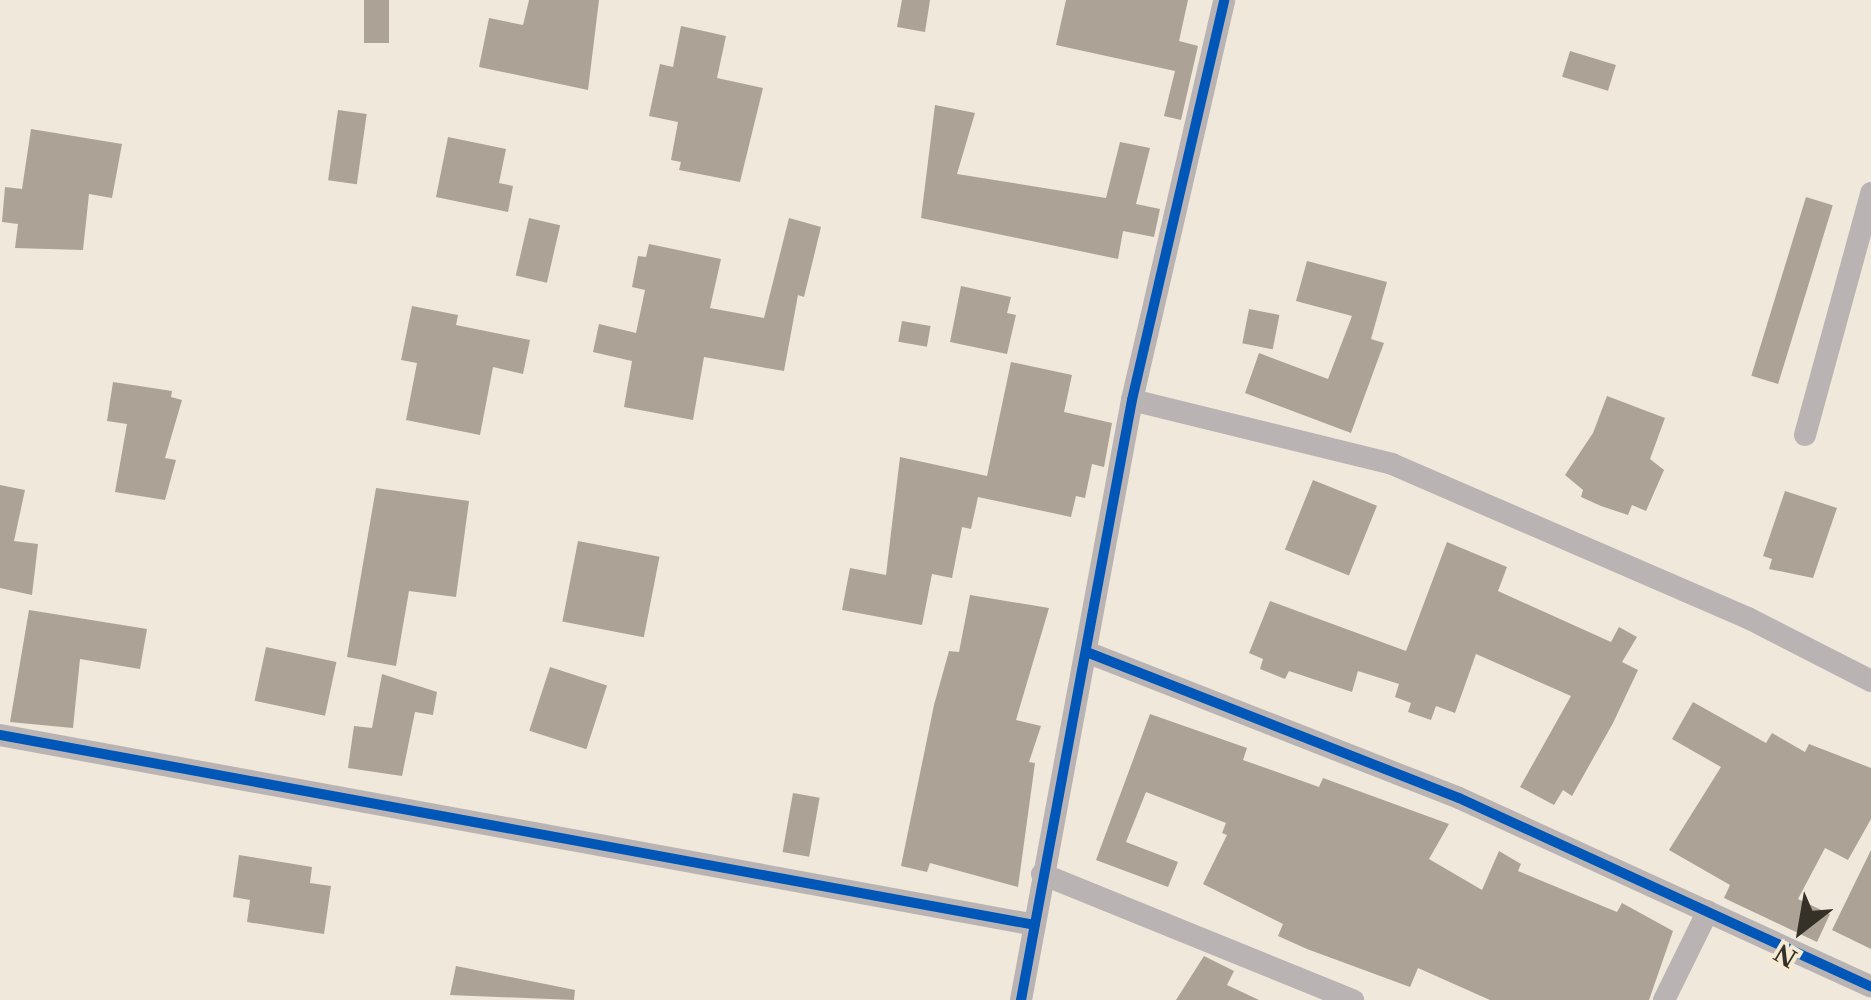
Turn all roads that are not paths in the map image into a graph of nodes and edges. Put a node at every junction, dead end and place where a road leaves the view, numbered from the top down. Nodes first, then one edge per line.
1 (1224, 0) edge
2 (1871, 193) edge
3 (1132, 400) junction
4 (1805, 435) dead end
5 (1089, 653) junction
6 (1871, 681) edge
7 (0, 735) edge
8 (1042, 874) junction
9 (1708, 911) junction
10 (1035, 925) junction
11 (1871, 986) edge
12 (1021, 1000) edge
13 (1353, 1000) edge
14 (1664, 1000) edge

1 - 3 street
2 - 4 street
3 - 5 street
3 - 6 street
5 - 8 street
5 - 9 street
7 - 10 street
8 - 10 street
8 - 13 street
9 - 11 street
9 - 14 street
10 - 12 street

